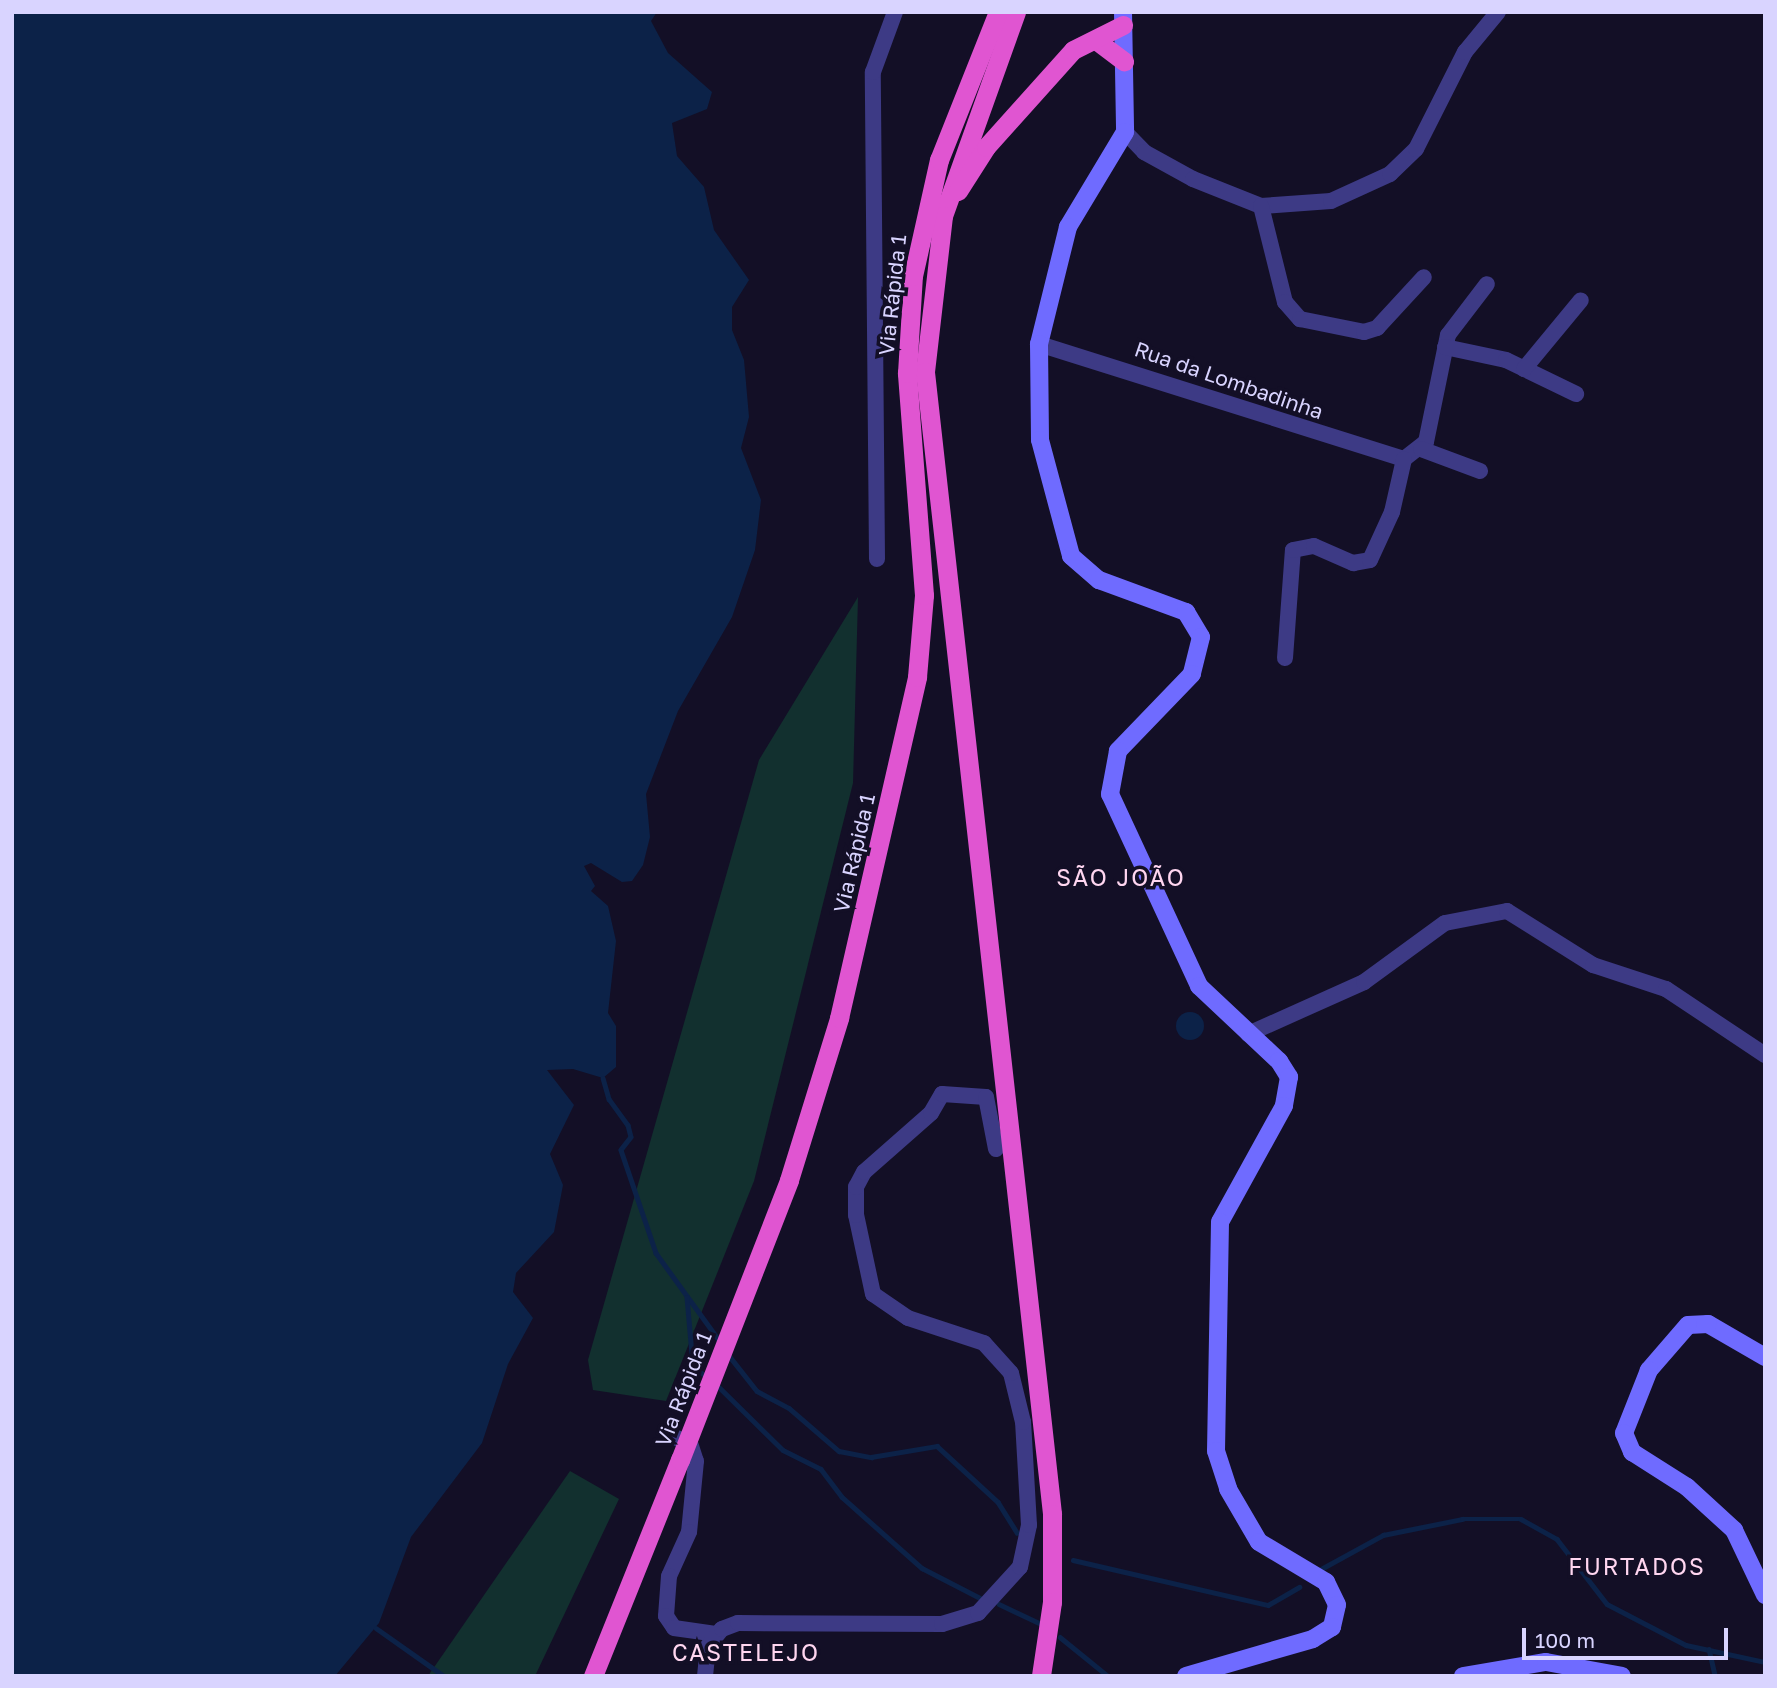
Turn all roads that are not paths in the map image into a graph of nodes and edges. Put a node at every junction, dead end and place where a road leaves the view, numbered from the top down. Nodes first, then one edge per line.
1 (895, 12) edge
2 (998, 12) edge
3 (1016, 12) edge
4 (1498, 12) edge
5 (1123, 19) edge
6 (1097, 41) junction
7 (1124, 61) junction
8 (1125, 132) junction
9 (1261, 206) junction
10 (943, 216) junction
11 (1424, 277) dead end
12 (1487, 284) dead end
13 (1581, 300) dead end
14 (1040, 344) junction
15 (1445, 347) junction
16 (1524, 369) junction
17 (1576, 394) dead end
18 (1421, 449) junction
19 (1404, 459) junction
20 (1480, 471) dead end
21 (877, 559) dead end
22 (1285, 658) dead end
23 (1248, 1034) junction
24 (1765, 1055) edge
25 (996, 1149) dead end
26 (1765, 1357) edge
27 (668, 1435) dead end
28 (1765, 1595) edge
29 (716, 1634) junction
30 (593, 1676) edge
31 (705, 1676) edge
32 (1041, 1676) edge
33 (1186, 1676) edge
34 (1462, 1676) edge
35 (1622, 1676) edge

1 - 21 street
2 - 30 highway, Via Rápida 1, bridge
3 - 10 highway, Via Rápida 1
4 - 9 street
5 - 6 highway
5 - 7 main road
6 - 7 highway
6 - 10 highway
7 - 8 main road
8 - 9 street
8 - 14 main road
9 - 11 street
10 - 32 highway, Via Rápida 1
12 - 15 street
13 - 16 street
14 - 19 street, Rua da Lombadinha
14 - 23 main road
15 - 16 street
15 - 18 street
16 - 17 street
18 - 19 street
18 - 20 street
19 - 22 street
23 - 24 street
23 - 33 main road
25 - 29 street
26 - 28 main road
27 - 29 street
29 - 31 street
34 - 35 main road

